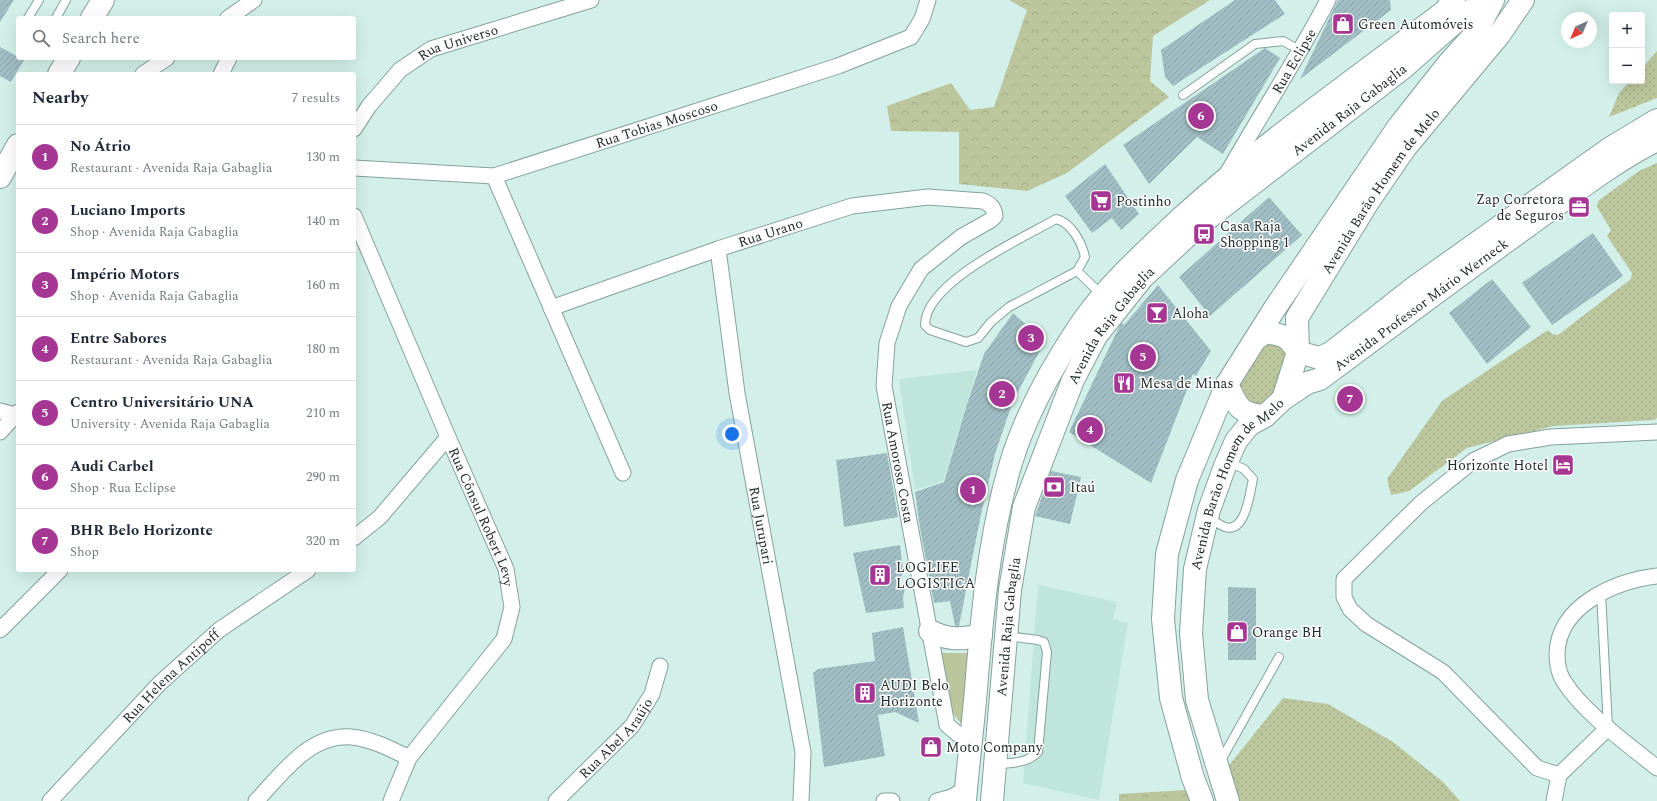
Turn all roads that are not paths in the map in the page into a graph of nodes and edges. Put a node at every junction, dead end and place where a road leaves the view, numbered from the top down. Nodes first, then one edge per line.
1 (39, 0) edge
2 (66, 0) edge
3 (103, 0) edge
4 (591, 0) edge
5 (928, 0) edge
6 (1328, 0) edge
7 (1454, 0) edge
8 (1485, 0) edge
9 (1493, 0) edge
10 (1523, 0) edge
11 (253, 1) edge
12 (29, 16) edge
13 (57, 16) edge
14 (93, 16) edge
15 (231, 16) edge
16 (249, 16) edge
17 (1301, 51) junction
18 (165, 60) edge
19 (228, 60) edge
20 (146, 72) edge
21 (222, 72) edge
22 (1183, 95) dead end
23 (1657, 120) edge
24 (1258, 121) junction
25 (356, 126) edge
26 (1276, 138) junction
27 (1657, 140) edge
28 (16, 149) edge
29 (16, 167) edge
30 (356, 168) edge
31 (494, 176) junction
32 (0, 179) edge
33 (1224, 179) junction
34 (995, 210) joint
35 (356, 221) edge
36 (718, 249) junction
37 (1077, 271) junction
38 (1418, 295) junction
39 (1104, 297) junction
40 (551, 308) junction
41 (1257, 338) junction
42 (1298, 352) junction
43 (1227, 384) junction
44 (1283, 399) junction
45 (0, 411) edge
46 (16, 414) edge
47 (16, 415) edge
48 (1265, 416) junction
49 (0, 432) edge
50 (1657, 432) edge
51 (448, 437) junction
52 (1227, 462) junction
53 (623, 473) dead end
54 (1207, 518) junction
55 (356, 536) edge
56 (58, 572) edge
57 (305, 572) edge
58 (1657, 576) edge
59 (1601, 593) junction
60 (0, 630) edge
61 (930, 631) junction
62 (981, 635) junction
63 (1006, 636) junction
64 (1279, 657) dead end
65 (660, 666) dead end
66 (1608, 728) junction
67 (971, 745) junction
68 (409, 758) junction
69 (995, 764) junction
70 (1218, 767) junction
71 (1657, 768) edge
72 (1559, 775) junction
73 (966, 794) edge
74 (50, 801) edge
75 (256, 801) edge
76 (391, 801) edge
77 (556, 801) edge
78 (801, 801) edge
79 (884, 801) edge
80 (892, 801) edge
81 (937, 801) edge
82 (992, 801) edge
83 (1202, 801) edge
84 (1228, 801) edge
85 (1554, 801) edge

1 - 12 lane
2 - 13 lane
3 - 14 main road
4 - 25 street, Rua Universo
5 - 31 street, Rua Tobias Moscoso
6 - 17 street, Rua Eclipse
7 - 26 main road, Avenida Raja Gabaglia
8 - 63 main road, Avenida Raja Gabaglia
9 - 41 main road, Avenida Barão Homem de Melo
10 - 42 main road, Avenida Barão Homem de Melo
11 - 15 street
11 - 16 street
17 - 22 lane
17 - 24 street, Rua Eclipse
18 - 20 street
19 - 21 street
23 - 38 main road, Avenida Professor Mário Werneck
24 - 26 street
24 - 33 street, Rua Eclipse
26 - 33 main road, Avenida Raja Gabaglia
27 - 38 main road, Avenida Professor Mário Werneck
28 - 32 main road
29 - 32 street
30 - 31 street, Rua Tobias Moscoso
31 - 40 street
33 - 39 main road, Avenida Raja Gabaglia
34 - 36 street, Rua Urano
34 - 61 street, Rua Amoroso Costa
35 - 51 street, Rua Cônsul Robert Levy
36 - 40 street, Rua Urano
36 - 78 street, Rua Jurupari
37 - 37 lane
37 - 39 lane
38 - 42 main road, Avenida Professor Mário Werneck
38 - 44 main road, Avenida Professor Mário Werneck
39 - 62 main road, Avenida Raja Gabaglia
40 - 53 street
41 - 42 main road
41 - 43 main road, Avenida Barão Homem de Melo
42 - 44 main road, Avenida Barão Homem de Melo
43 - 48 main road
43 - 83 main road, Avenida Barão Homem de Melo
44 - 48 main road, Avenida Barão Homem de Melo
45 - 46 street
47 - 49 street
48 - 52 main road, Avenida Barão Homem de Melo
50 - 72 street
51 - 55 street
51 - 68 street, Rua Cônsul Robert Levy
52 - 54 main road, Avenida Barão Homem de Melo
52 - 54 lane
54 - 70 main road, Avenida Barão Homem de Melo
56 - 60 street
57 - 74 street, Rua Helena Antipoff
58 - 59 street
59 - 66 lane
59 - 66 street
61 - 62 main road
61 - 67 street, Rua Amoroso Costa
62 - 67 main road, Avenida Raja Gabaglia
63 - 69 main road, Avenida Raja Gabaglia
63 - 69 lane
64 - 70 lane
65 - 77 street, Rua Abel Araújo
66 - 71 street
66 - 72 street
67 - 73 main road, Avenida Raja Gabaglia
68 - 75 street
68 - 76 street, Rua Cônsul Robert Levy
69 - 82 main road, Avenida Raja Gabaglia
70 - 84 main road, Avenida Barão Homem de Melo
72 - 85 street
73 - 81 street
79 - 80 street

